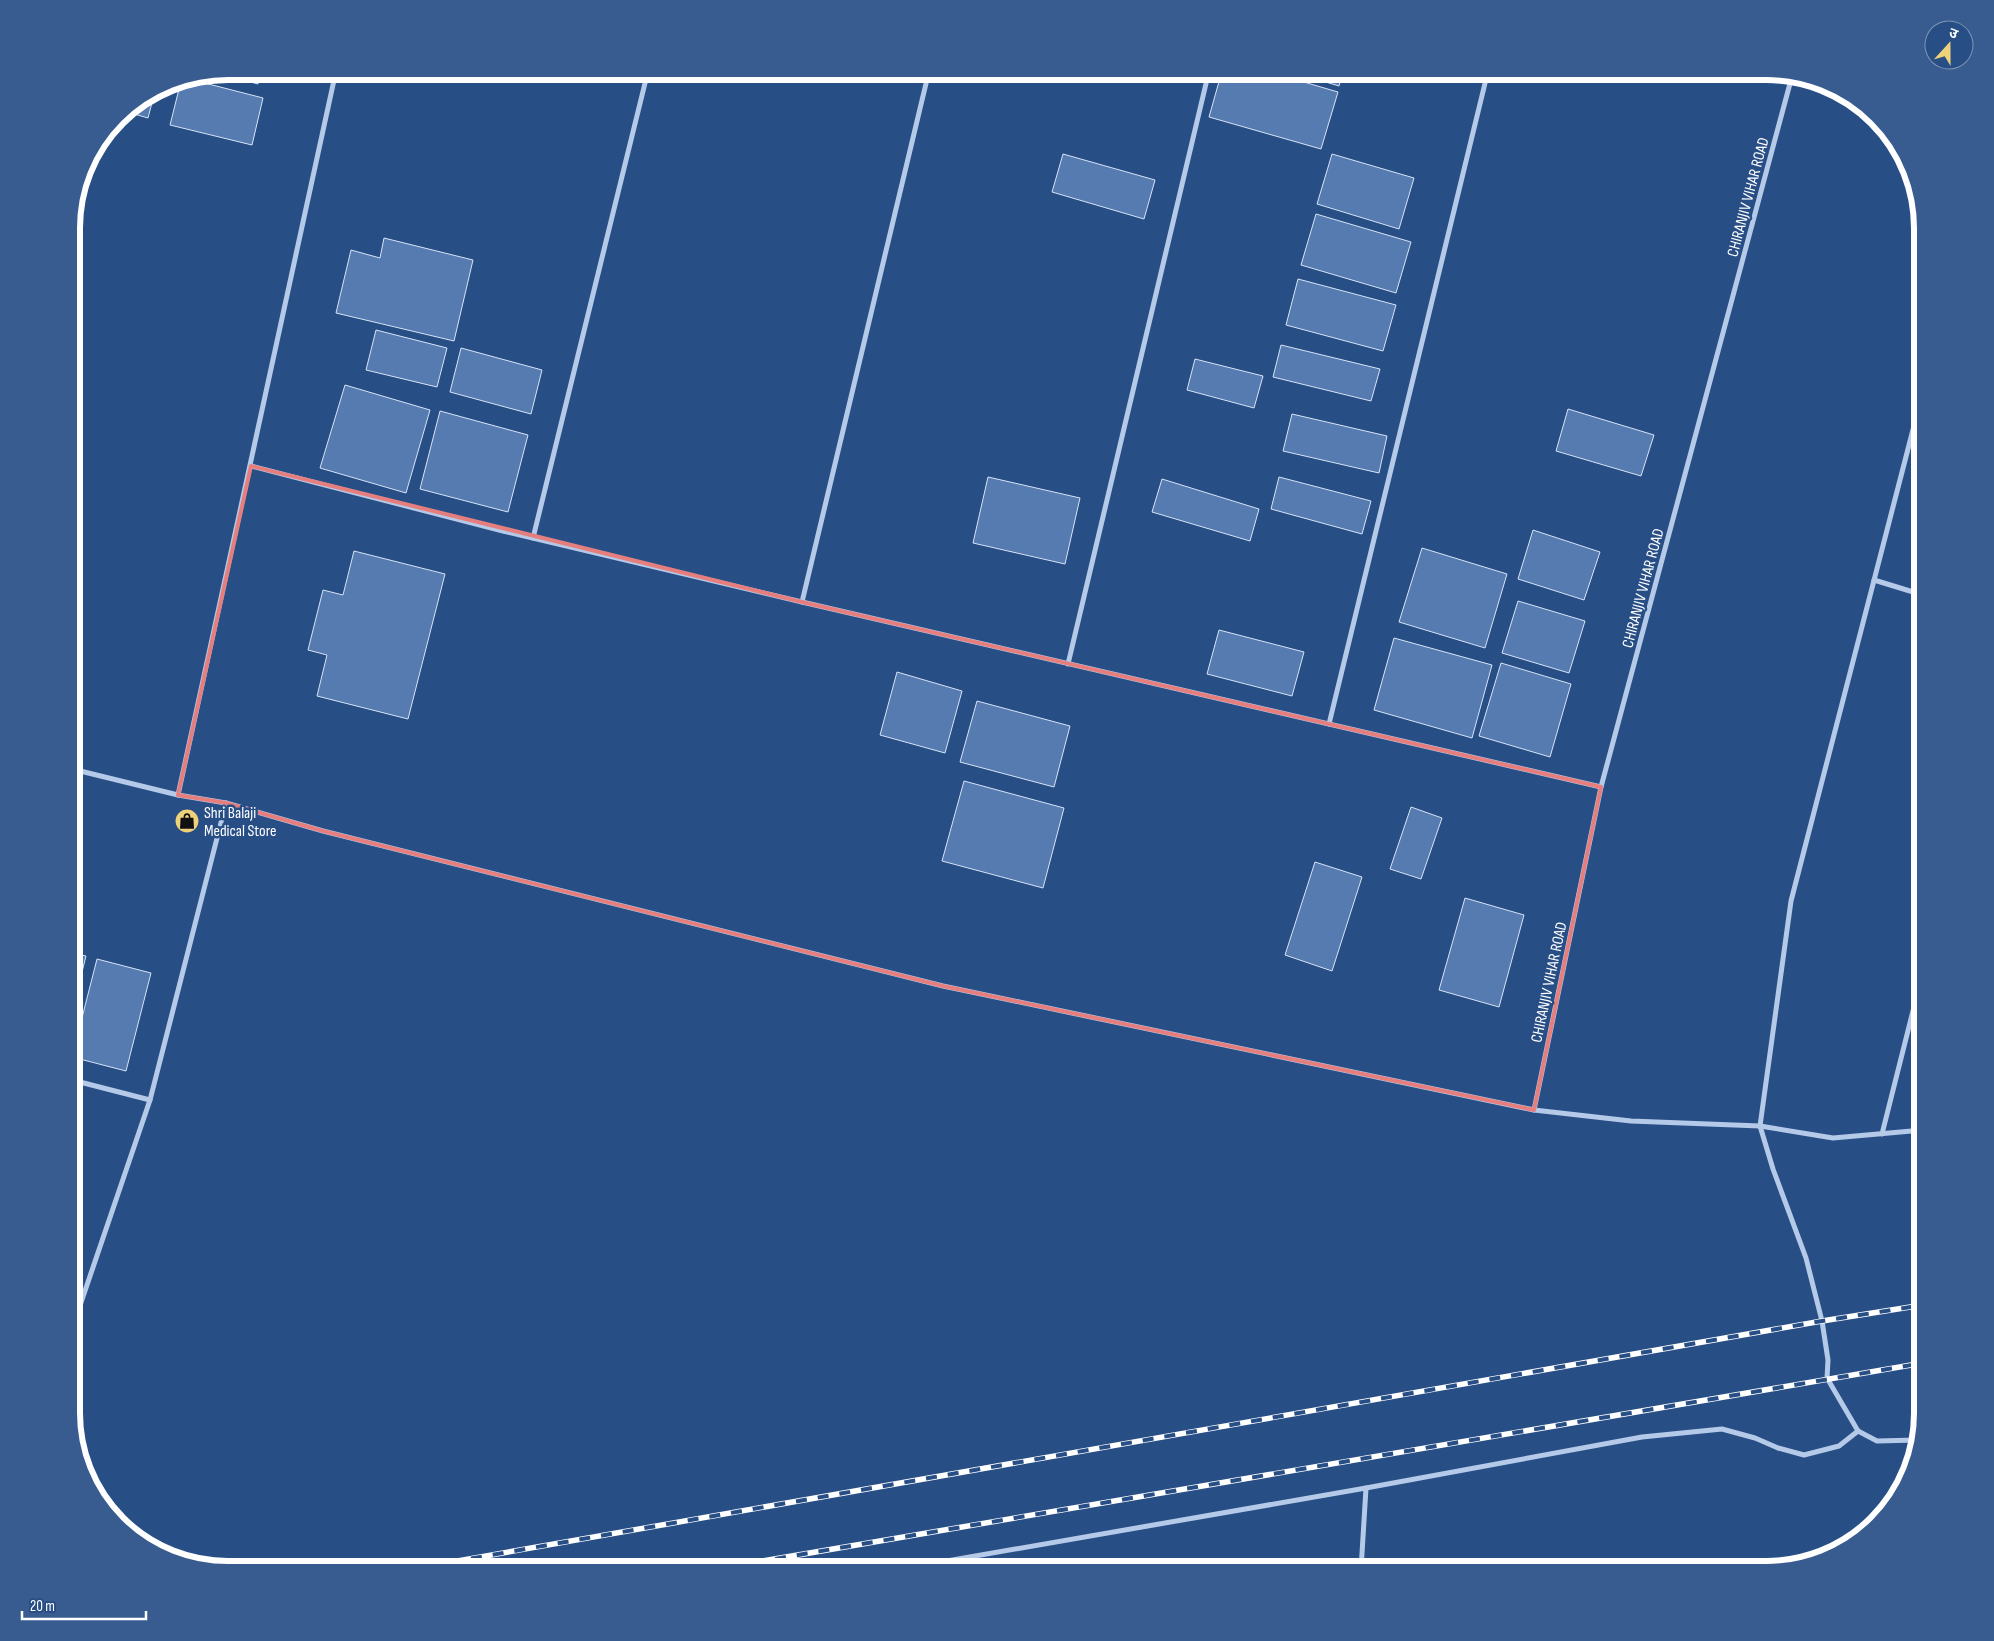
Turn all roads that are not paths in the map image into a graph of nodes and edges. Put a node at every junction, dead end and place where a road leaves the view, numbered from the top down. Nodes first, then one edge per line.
1 (334, 80) edge
2 (646, 80) edge
3 (927, 80) edge
4 (1207, 80) edge
5 (1486, 80) edge
6 (1790, 82) edge
7 (1914, 427) edge
8 (250, 466) junction
9 (533, 538) junction
10 (1874, 580) junction
11 (1914, 591) edge
12 (802, 602) junction
13 (1068, 664) junction
14 (1329, 724) junction
15 (80, 771) edge
16 (1601, 787) junction
17 (178, 795) junction
18 (226, 803) junction
19 (1914, 1008) edge
20 (80, 1082) edge
21 (150, 1100) junction
22 (1534, 1110) junction
23 (1760, 1126) junction
24 (1914, 1131) edge
25 (1882, 1134) junction
26 (80, 1306) edge
27 (1858, 1432) junction
28 (1911, 1440) edge
29 (1366, 1488) junction
30 (946, 1561) edge
31 (1362, 1561) edge

1 - 8 street
2 - 9 street
3 - 12 street
4 - 13 street
5 - 14 street
6 - 16 street, CHIRANJIV VIHAR ROAD
7 - 10 street
8 - 9 street
8 - 17 street
9 - 12 street
10 - 11 street
10 - 23 street
12 - 13 street
13 - 14 street
14 - 16 street
15 - 17 street
16 - 22 street, CHIRANJIV VIHAR ROAD
17 - 18 street
18 - 21 street
18 - 22 street
19 - 25 street
20 - 21 street
21 - 26 street
22 - 23 street
23 - 25 street
23 - 27 street
24 - 25 street
27 - 28 street
27 - 29 street
29 - 30 street
29 - 31 street

